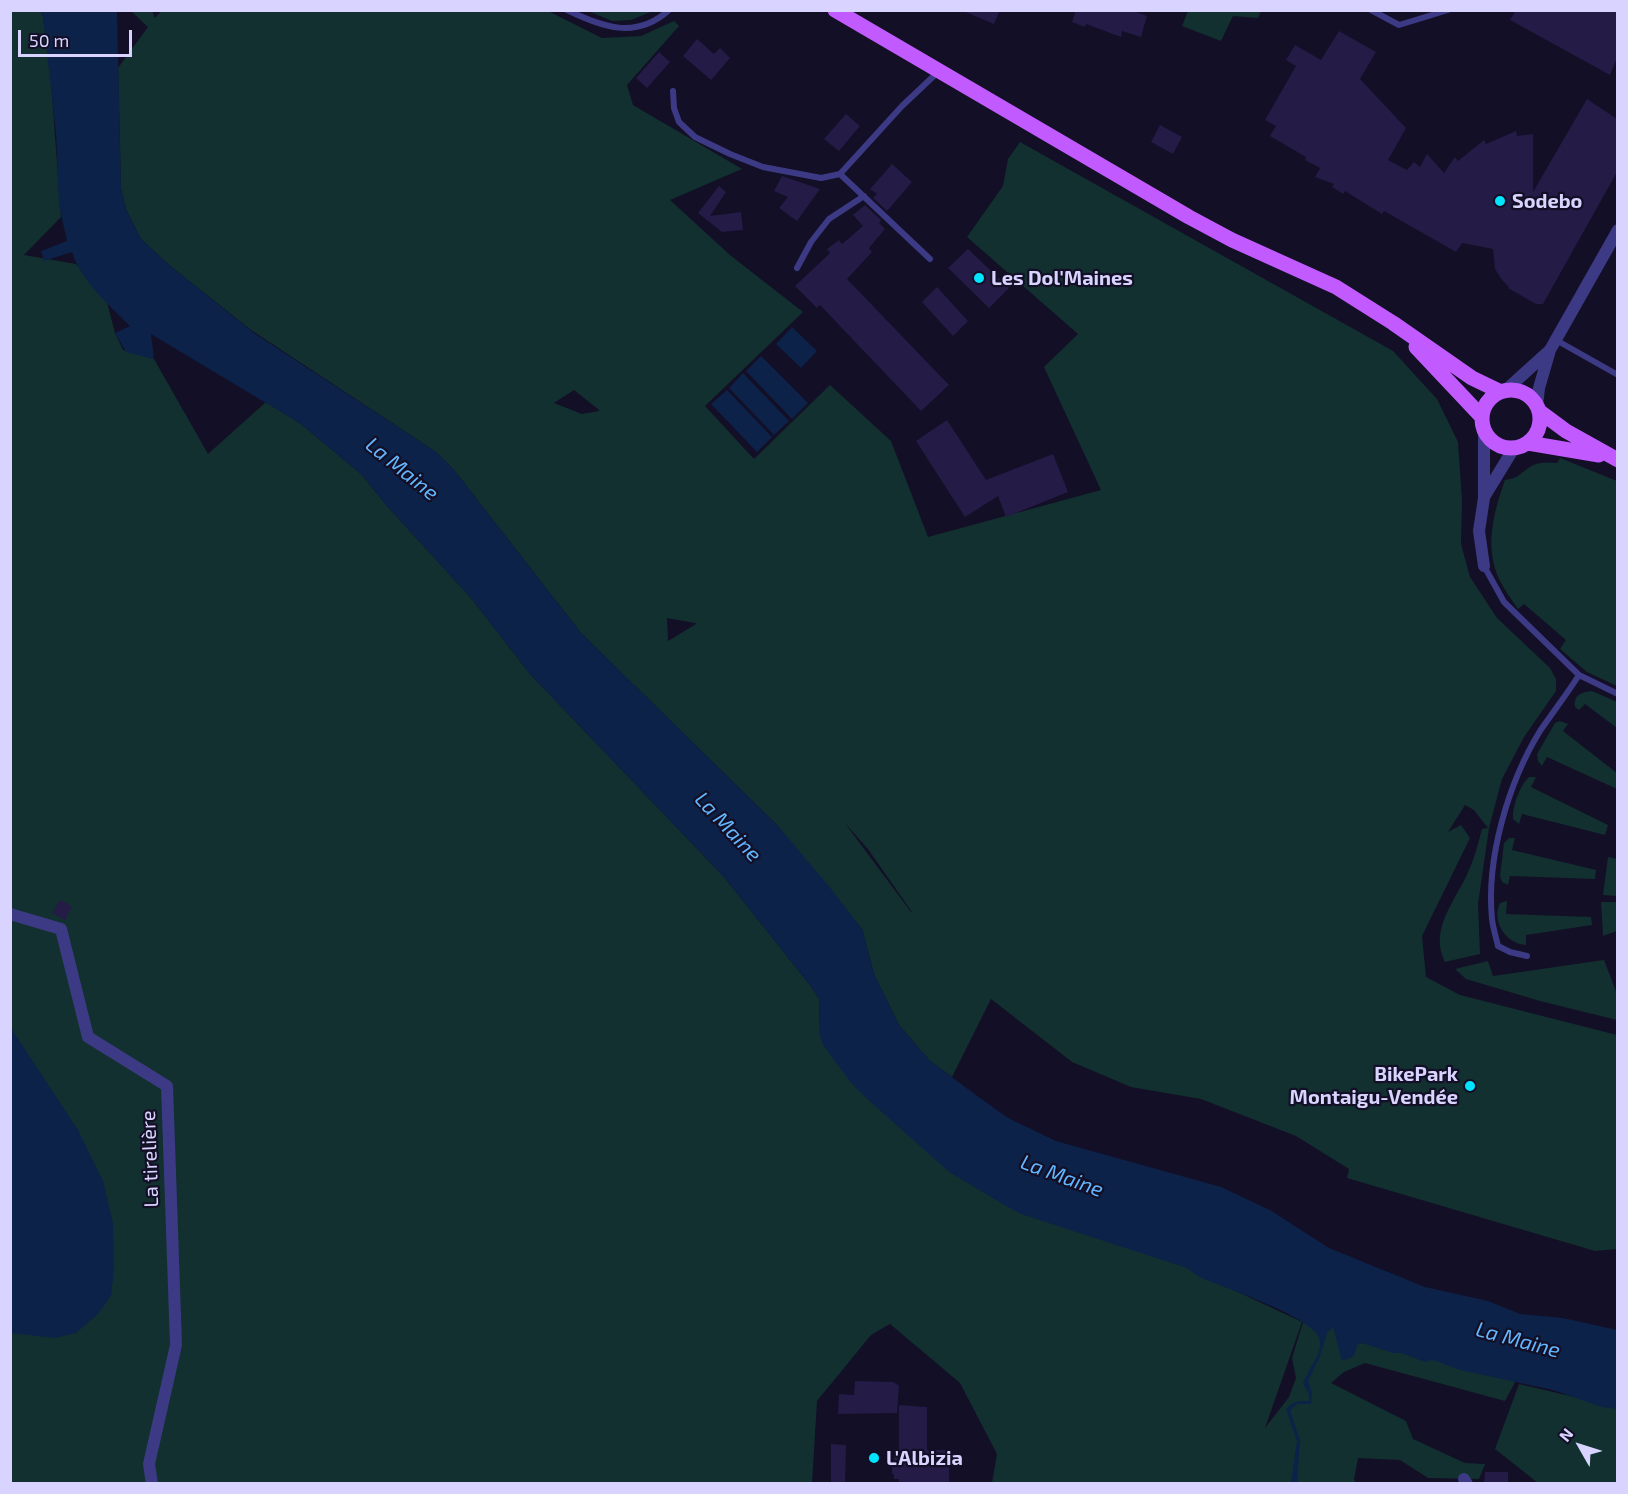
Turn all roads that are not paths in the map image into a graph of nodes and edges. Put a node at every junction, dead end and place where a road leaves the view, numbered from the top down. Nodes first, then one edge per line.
1 (567, 10) edge
2 (669, 10) edge
3 (835, 10) edge
4 (1371, 10) edge
5 (1448, 10) edge
6 (938, 72) junction
7 (673, 91) dead end
8 (840, 174) junction
9 (864, 196) junction
10 (1617, 230) edge
11 (930, 260) dead end
12 (797, 268) dead end
13 (1393, 323) junction
14 (1553, 345) junction
15 (1617, 375) edge
16 (1503, 391) junction
17 (1538, 409) junction
18 (1481, 416) junction
19 (1484, 433) junction
20 (1521, 446) junction
21 (1614, 458) edge
22 (1484, 498) junction
23 (1484, 566) joint
24 (1579, 675) junction
25 (1617, 694) edge
26 (10, 914) edge
27 (1527, 956) dead end
28 (152, 1484) edge

1 - 2 lane
3 - 6 main road
4 - 5 lane
6 - 8 lane
6 - 13 main road
7 - 8 lane
8 - 9 lane
9 - 11 lane
9 - 12 lane
10 - 14 street
13 - 16 main road
13 - 18 main road
14 - 15 lane
14 - 16 street
14 - 17 street
16 - 17 main road
16 - 18 main road
17 - 20 main road
17 - 21 main road
18 - 19 main road
19 - 20 main road
19 - 22 street
20 - 21 main road
20 - 22 street
22 - 23 street
23 - 24 lane
24 - 25 lane
24 - 27 lane
26 - 28 street, La tirelière

